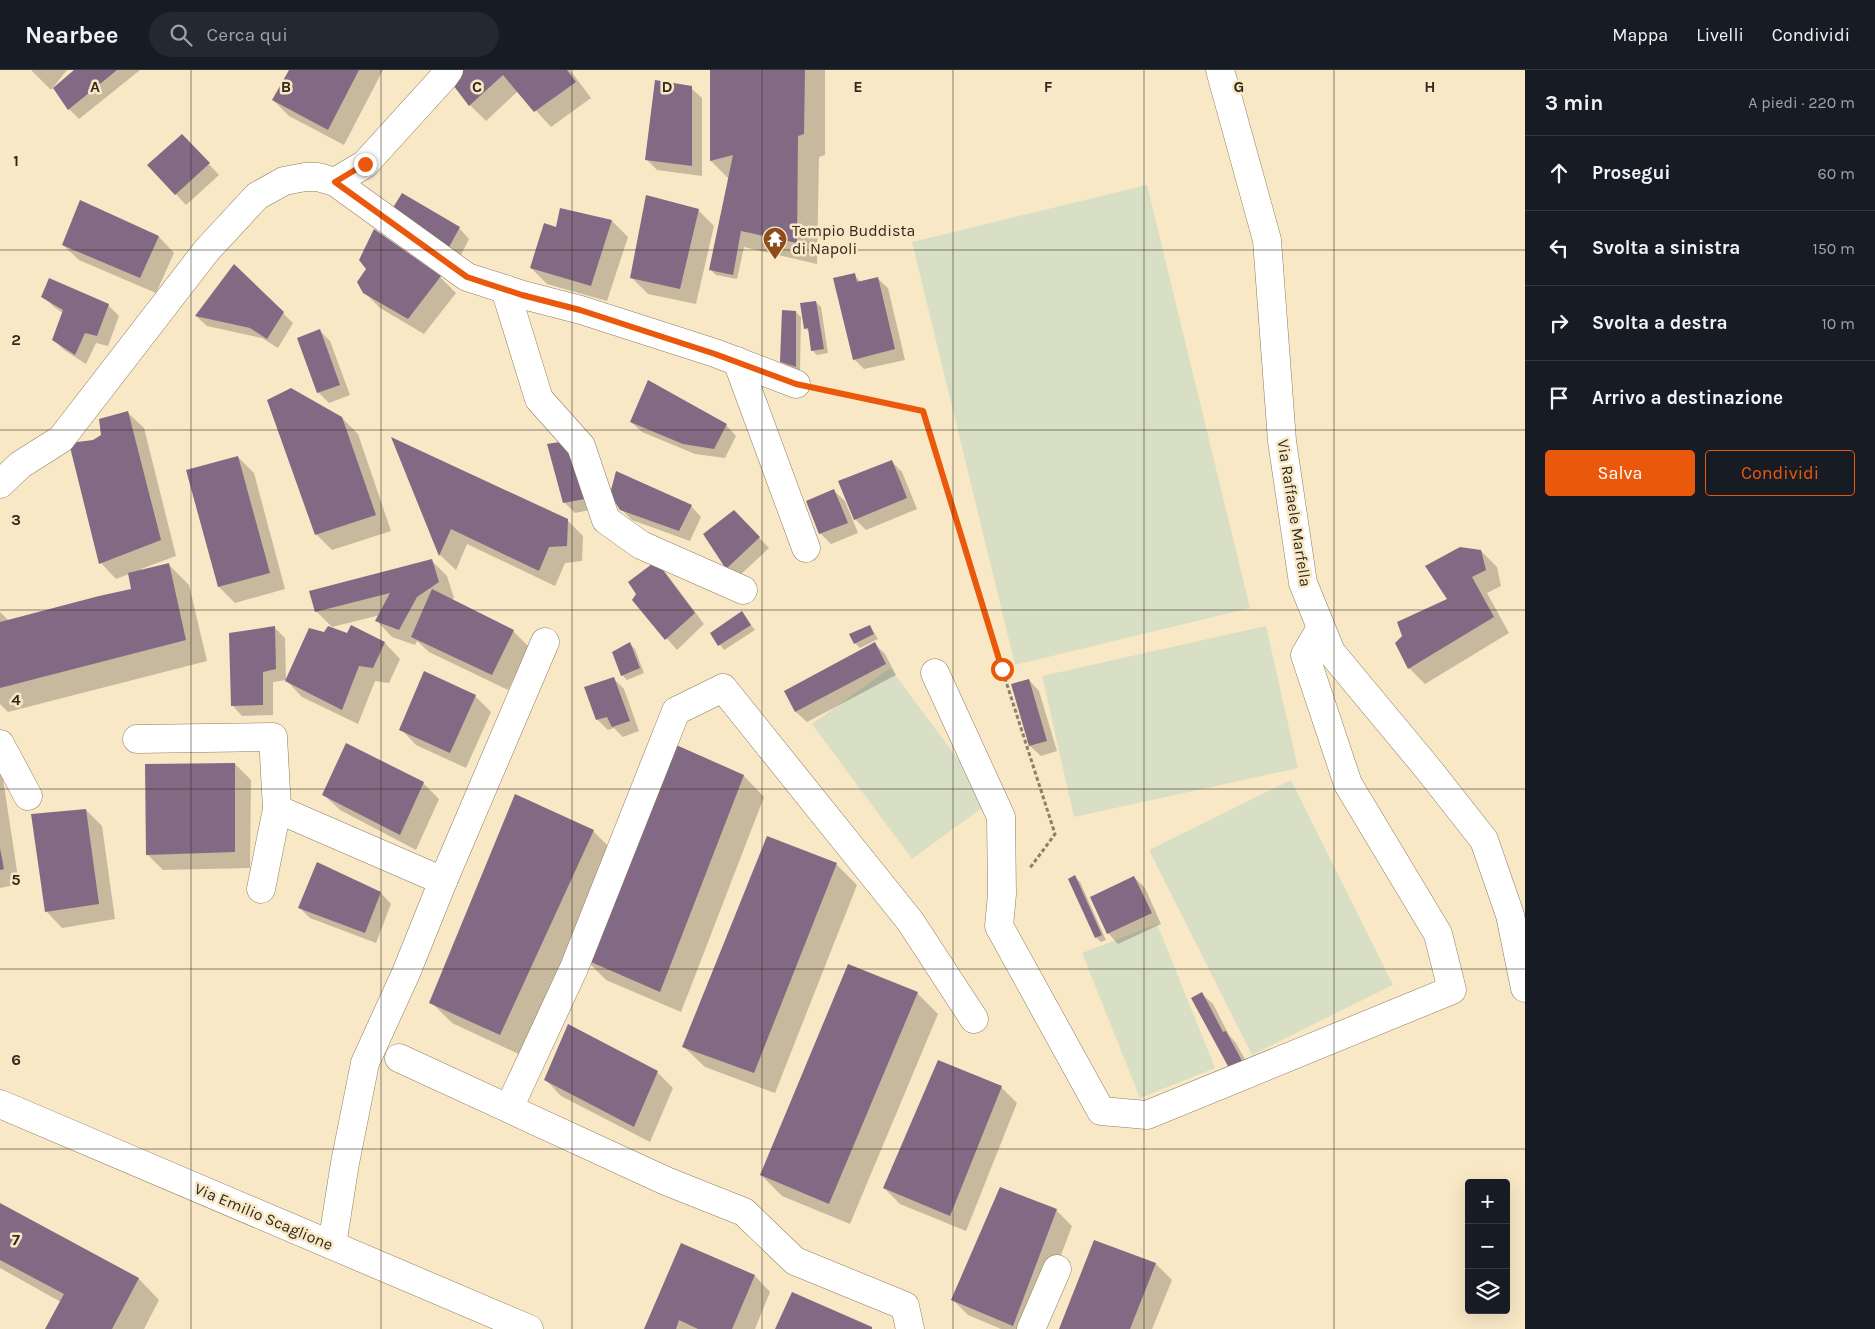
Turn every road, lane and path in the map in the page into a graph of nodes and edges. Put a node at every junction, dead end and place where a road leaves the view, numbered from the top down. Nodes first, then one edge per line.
1 (449, 70) edge
2 (1220, 70) edge
3 (335, 182) junction
4 (505, 289) junction
5 (736, 361) junction
6 (796, 384) joint
7 (10, 466) edge
8 (0, 484) edge
9 (806, 548) dead end
10 (743, 590) dead end
11 (1321, 628) junction
12 (545, 642) dead end
13 (935, 673) dead end
14 (137, 739) dead end
15 (0, 744) edge
16 (28, 796) dead end
17 (277, 809) junction
18 (443, 882) junction
19 (262, 889) dead end
20 (1002, 894) junction
21 (1525, 988) edge
22 (974, 1019) dead end
23 (399, 1058) dead end
24 (0, 1104) edge
25 (509, 1108) junction
26 (332, 1246) junction
27 (1057, 1269) dead end
28 (528, 1329) edge
29 (910, 1329) edge
30 (1031, 1329) edge

1 - 3 street
2 - 11 street, Via Raffaele Marfella
3 - 4 street
3 - 7 street
4 - 5 street
4 - 10 street
5 - 6 street
5 - 9 street
6 - 20 path
7 - 8 street
11 - 20 street
11 - 21 street, Via Raffaele Marfella
12 - 18 street
13 - 20 street
14 - 17 street
15 - 16 street
17 - 18 street
17 - 19 street
18 - 26 street
22 - 25 street
23 - 25 street
24 - 26 street, Via Emilio Scaglione
25 - 29 street
26 - 28 street, Via Emilio Scaglione
27 - 30 street

